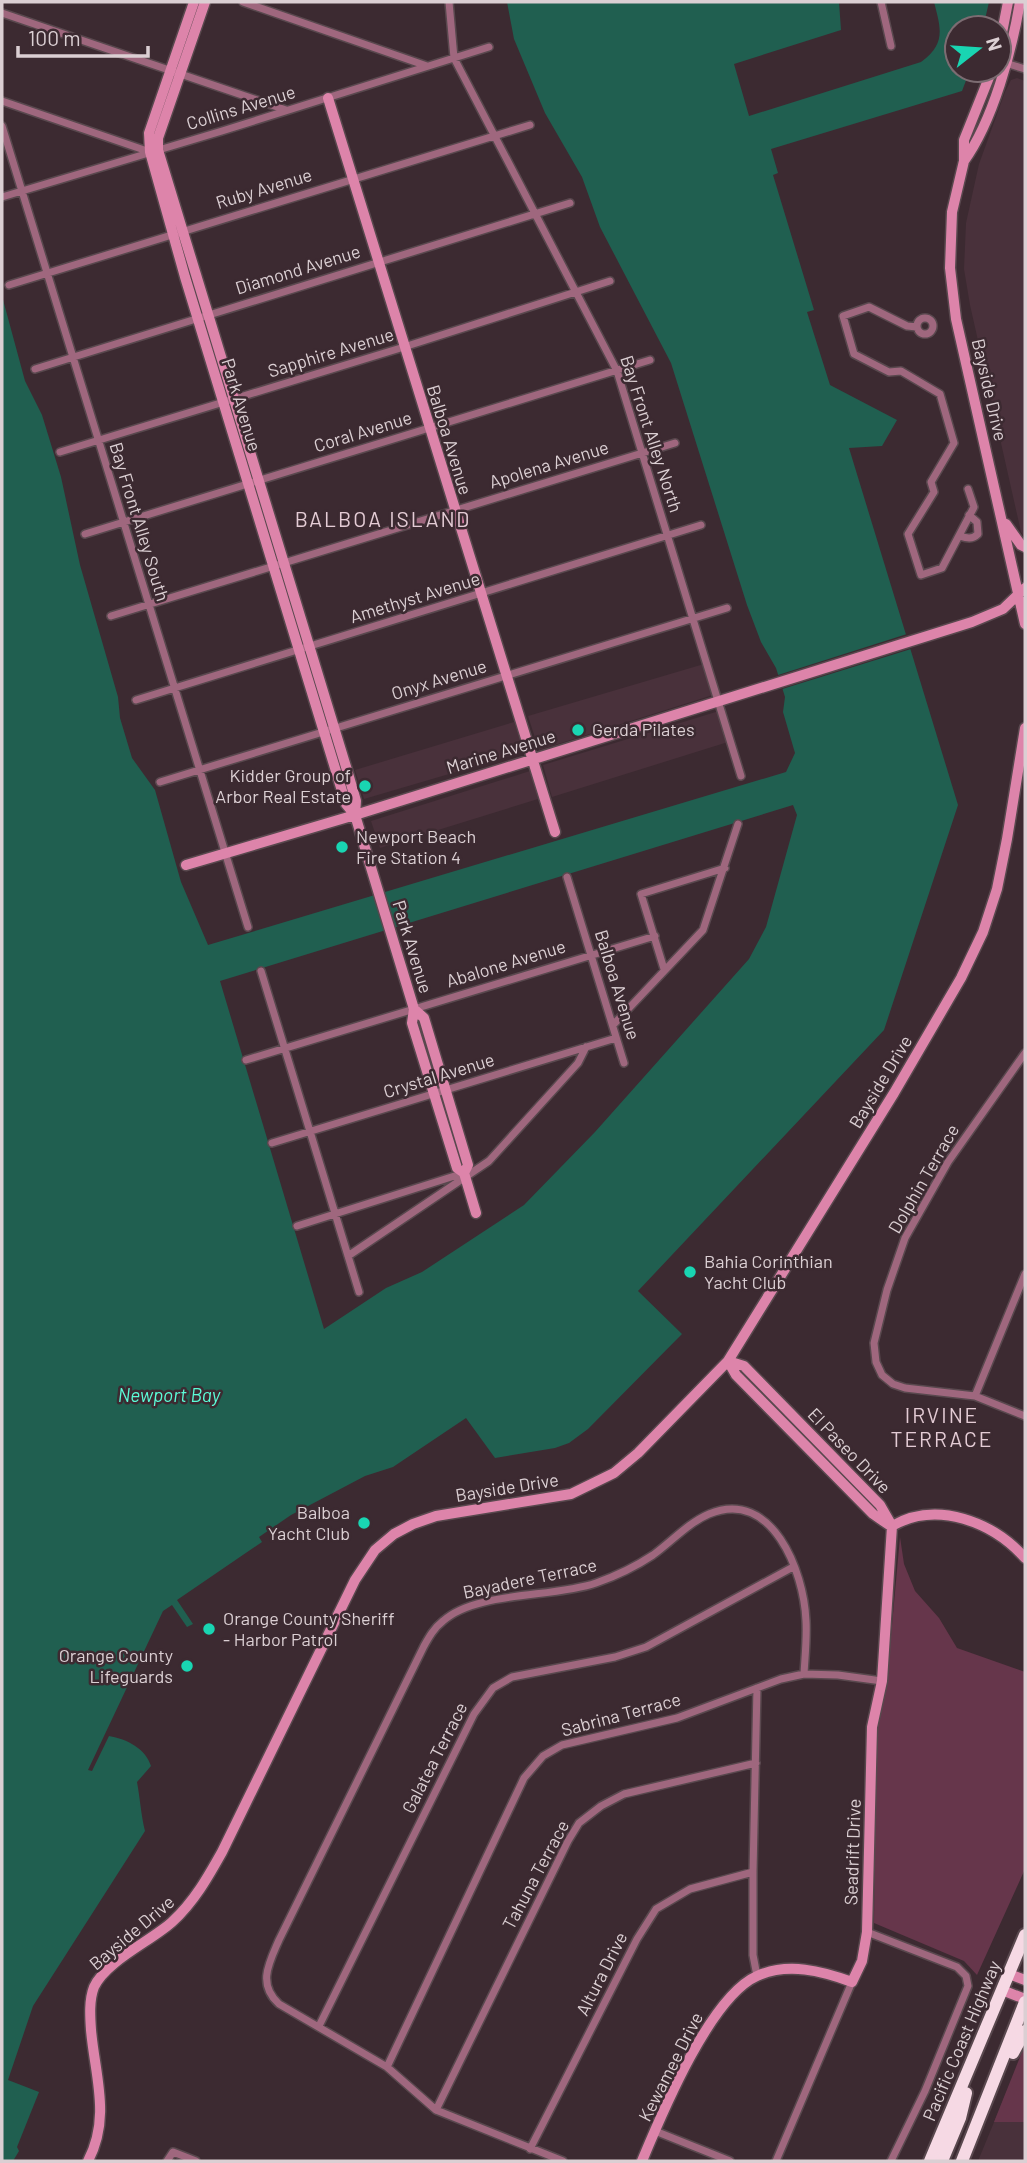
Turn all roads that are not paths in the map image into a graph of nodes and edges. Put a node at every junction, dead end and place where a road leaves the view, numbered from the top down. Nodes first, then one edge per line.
1 (194, 2) edge
2 (205, 2) edge
3 (243, 2) edge
4 (450, 2) edge
5 (881, 2) edge
6 (1020, 2) edge
7 (2, 13) edge
8 (1013, 27) edge
9 (891, 46) dead end
10 (489, 47) dead end
11 (454, 58) junction
12 (427, 66) junction
13 (175, 71) junction
14 (986, 84) edge
15 (996, 84) edge
16 (328, 98) junction
17 (2, 101) edge
18 (287, 111) junction
19 (530, 125) dead end
20 (2, 126) edge
21 (495, 135) junction
22 (154, 151) junction
23 (964, 161) junction
24 (353, 178) junction
25 (21, 191) junction
26 (2, 197) edge
27 (570, 203) dead end
28 (536, 213) junction
29 (177, 233) junction
30 (378, 262) junction
31 (46, 273) junction
32 (610, 281) dead end
33 (9, 285) dead end
34 (576, 291) junction
35 (202, 316) junction
36 (917, 327) dead end
37 (404, 347) junction
38 (72, 356) junction
39 (650, 360) dead end
40 (34, 369) dead end
41 (617, 371) junction
42 (228, 401) junction
43 (429, 428) junction
44 (98, 440) junction
45 (675, 443) dead end
46 (60, 452) dead end
47 (642, 453) junction
48 (253, 483) junction
49 (968, 489) dead end
50 (454, 510) junction
51 (969, 516) junction
52 (1002, 518) junction
53 (123, 523) junction
54 (701, 525) dead end
55 (85, 534) dead end
56 (667, 535) junction
57 (959, 536) junction
58 (1025, 547) edge
59 (279, 565) junction
60 (1022, 591) edge
61 (481, 595) junction
62 (148, 605) junction
63 (727, 608) dead end
64 (111, 616) dead end
65 (693, 619) junction
66 (1025, 624) edge
67 (304, 648) junction
68 (506, 676) junction
69 (174, 689) junction
70 (136, 700) dead end
71 (718, 700) junction
72 (1025, 729) edge
73 (330, 730) junction
74 (532, 759) junction
75 (200, 770) junction
76 (741, 776) dead end
77 (160, 782) dead end
78 (355, 815) junction
79 (738, 824) dead end
80 (555, 832) dead end
81 (225, 855) junction
82 (186, 865) dead end
83 (725, 868) junction
84 (568, 877) dead end
85 (248, 927) dead end
86 (655, 936) junction
87 (591, 955) junction
88 (664, 969) junction
89 (261, 971) dead end
90 (414, 1009) junction
91 (612, 1026) junction
92 (616, 1038) junction
93 (586, 1047) junction
94 (284, 1048) junction
95 (1025, 1053) edge
96 (246, 1060) dead end
97 (624, 1063) dead end
98 (445, 1091) junction
99 (433, 1094) junction
100 (310, 1131) junction
101 (272, 1143) dead end
102 (465, 1175) junction
103 (476, 1213) dead end
104 (335, 1214) junction
105 (297, 1226) dead end
106 (348, 1256) junction
107 (1025, 1273) edge
108 (359, 1292) dead end
109 (728, 1361) junction
110 (975, 1396) junction
111 (1025, 1416) edge
112 (892, 1527) junction
113 (1025, 1558) edge
114 (793, 1567) junction
115 (804, 1674) junction
116 (882, 1681) junction
117 (757, 1688) junction
118 (756, 1763) junction
119 (753, 1872) junction
120 (867, 1933) junction
121 (1025, 1935) edge
122 (1009, 1974) junction
123 (757, 1976) junction
124 (1025, 1980) edge
125 (852, 1982) junction
126 (1002, 1990) junction
127 (1025, 2001) edge
128 (319, 2026) junction
129 (1025, 2031) edge
130 (971, 2065) junction
131 (387, 2067) junction
132 (436, 2110) junction
133 (655, 2131) junction
134 (530, 2149) junction
135 (88, 2161) edge
136 (167, 2161) edge
137 (196, 2161) edge
138 (563, 2161) edge
139 (642, 2161) edge
140 (730, 2161) edge
141 (776, 2161) edge
142 (891, 2161) edge
143 (930, 2161) edge
144 (942, 2161) edge
145 (962, 2161) edge

1 - 13 street, Park Avenue
2 - 13 street, Park Avenue
3 - 12 street
4 - 11 street, Bay Front Alley North
5 - 9 street
6 - 8 street, Bayside Drive
7 - 13 street
10 - 11 street, Collins Avenue
11 - 12 street, Collins Avenue
11 - 21 street, Bay Front Alley North
12 - 16 street, Collins Avenue
13 - 18 street
13 - 22 street, Park Avenue
14 - 23 street, Bayside Drive
15 - 23 street, Bayside Drive
16 - 18 street, Collins Avenue
16 - 24 street, Balboa Avenue
17 - 22 street
18 - 22 street, Collins Avenue
19 - 21 street, Ruby Avenue
20 - 25 street, Bay Front Alley South
21 - 24 street, Ruby Avenue
21 - 28 street, Bay Front Alley North
22 - 25 street, Collins Avenue
22 - 29 street, Park Avenue
23 - 52 street, Bayside Drive
24 - 29 street, Ruby Avenue
24 - 30 street, Balboa Avenue
25 - 26 street, Collins Avenue
25 - 31 street, Bay Front Alley South
27 - 28 street, Diamond Avenue
28 - 30 street, Diamond Avenue
28 - 34 street, Bay Front Alley North
29 - 31 street, Ruby Avenue
29 - 35 street, Park Avenue
30 - 35 street, Diamond Avenue
30 - 37 street, Balboa Avenue
31 - 33 street, Ruby Avenue
31 - 38 street, Bay Front Alley South
32 - 34 street, Sapphire Avenue
34 - 37 street, Sapphire Avenue
34 - 41 street, Bay Front Alley North
35 - 38 street, Diamond Avenue
35 - 42 street, Park Avenue
36 - 57 street
37 - 42 street, Sapphire Avenue
37 - 43 street, Balboa Avenue
38 - 40 street, Diamond Avenue
38 - 44 street, Bay Front Alley South
39 - 41 street, Coral Avenue
41 - 43 street, Coral Avenue
41 - 47 street, Bay Front Alley North
42 - 44 street, Sapphire Avenue
42 - 48 street, Park Avenue
43 - 48 street, Coral Avenue
43 - 50 street, Balboa Avenue
44 - 46 street, Sapphire Avenue
44 - 53 street, Bay Front Alley South
45 - 47 street, Apolena Avenue
47 - 50 street, Apolena Avenue
47 - 56 street, Bay Front Alley North
48 - 53 street, Coral Avenue
48 - 59 street, Park Avenue
49 - 51 street
50 - 59 street, Apolena Avenue
50 - 61 street, Balboa Avenue
51 - 57 street
51 - 57 street
52 - 58 street
52 - 60 street, Bayside Drive
53 - 55 street, Coral Avenue
53 - 62 street, Bay Front Alley South
54 - 56 street, Amethyst Avenue
56 - 61 street, Amethyst Avenue
56 - 65 street, Bay Front Alley North
59 - 62 street, Apolena Avenue
59 - 67 street, Park Avenue
60 - 66 street, Bayside Drive
60 - 71 street, Marine Avenue
61 - 67 street, Amethyst Avenue
61 - 68 street, Balboa Avenue
62 - 64 street, Apolena Avenue
62 - 69 street, Bay Front Alley South
63 - 65 street, Onyx Avenue
65 - 68 street, Onyx Avenue
65 - 71 street, Bay Front Alley North
67 - 69 street, Amethyst Avenue
67 - 73 street, Park Avenue
68 - 73 street, Onyx Avenue
68 - 74 street, Balboa Avenue
69 - 70 street, Amethyst Avenue
69 - 75 street, Bay Front Alley South
71 - 74 street, Marine Avenue
71 - 76 street, Bay Front Alley North
72 - 109 street, Bayside Drive
73 - 75 street, Onyx Avenue
73 - 78 street, Park Avenue
74 - 78 street, Marine Avenue
74 - 80 street, Balboa Avenue
75 - 77 street, Onyx Avenue
75 - 81 street, Bay Front Alley South
78 - 81 street, Marine Avenue
78 - 90 street, Park Avenue
79 - 83 street
81 - 82 street, Marine Avenue
81 - 85 street, Bay Front Alley South
83 - 86 street
83 - 88 street
84 - 87 street, Balboa Avenue
86 - 87 street, Abalone Avenue
86 - 88 street
87 - 90 street, Abalone Avenue
87 - 91 street, Balboa Avenue
88 - 91 street
89 - 94 street
90 - 94 street, Abalone Avenue
90 - 98 street, Park Avenue
90 - 99 street, Park Avenue
91 - 92 street, Balboa Avenue
92 - 93 street, Crystal Avenue
92 - 97 street, Balboa Avenue
93 - 98 street, Crystal Avenue
93 - 102 street
94 - 96 street, Abalone Avenue
94 - 100 street
95 - 110 street, Dolphin Terrace
98 - 99 street, Crystal Avenue
98 - 102 street, Park Avenue
99 - 100 street, Crystal Avenue
99 - 102 street, Park Avenue
100 - 101 street, Crystal Avenue
100 - 104 street
102 - 103 street, Park Avenue
102 - 104 street
102 - 106 street
104 - 105 street
104 - 106 street
106 - 108 street
107 - 110 street
109 - 112 street, El Paseo Drive
109 - 135 street, Bayside Drive
110 - 111 street
112 - 113 street
112 - 116 street, Seadrift Drive
114 - 115 street, Bayadere Terrace
114 - 128 street, Galatea Terrace
114 - 128 street, Bayadere Terrace
115 - 116 street, Sabrina Terrace
115 - 117 street, Sabrina Terrace
116 - 120 street, Seadrift Drive
117 - 118 street
117 - 131 street, Sabrina Terrace
118 - 119 street
118 - 132 street, Tahuna Terrace
119 - 123 street
119 - 134 street, Altura Drive
120 - 125 street, Seadrift Drive
120 - 142 street
121 - 122 highway, Pacific Coast Highway
122 - 124 street
122 - 126 highway, Pacific Coast Highway
123 - 125 street, Kewamee Drive
123 - 133 street, Kewamee Drive
125 - 141 street, Seadrift Drive
126 - 127 street
126 - 130 highway, Pacific Coast Highway
127 - 145 highway
128 - 131 street
129 - 145 highway
130 - 143 highway, Pacific Coast Highway
130 - 144 highway
131 - 132 street
132 - 134 street
133 - 139 street, Kewamee Drive
133 - 140 street
134 - 138 street
136 - 137 street

